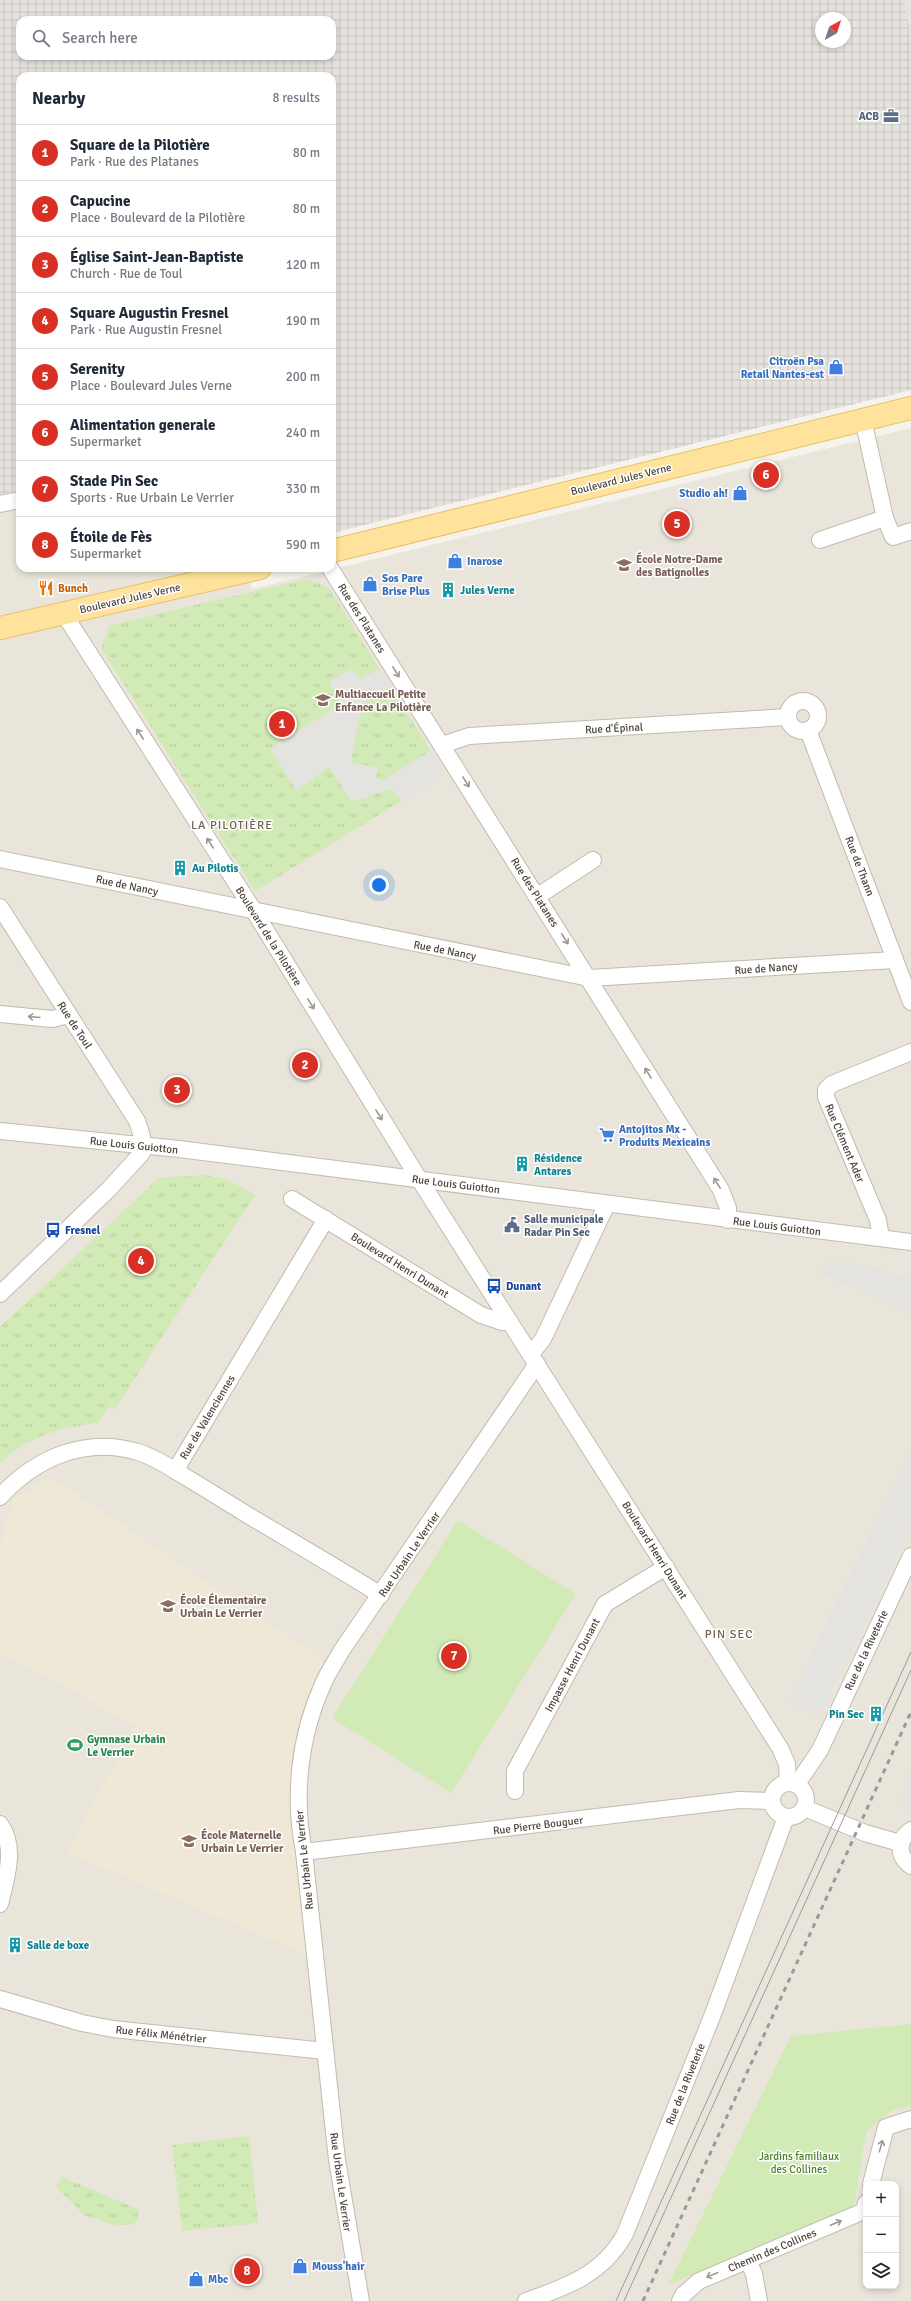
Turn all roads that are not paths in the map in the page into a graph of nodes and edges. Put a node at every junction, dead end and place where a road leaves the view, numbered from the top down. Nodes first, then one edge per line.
1 (911, 408) edge
2 (863, 419) junction
3 (16, 501) edge
4 (0, 504) edge
5 (885, 518) junction
6 (911, 531) edge
7 (820, 540) dead end
8 (336, 550) edge
9 (243, 572) edge
10 (333, 572) edge
11 (64, 614) junction
12 (0, 628) edge
13 (788, 717) junction
14 (808, 730) junction
15 (442, 745) junction
16 (0, 859) edge
17 (593, 860) dead end
18 (538, 896) junction
19 (0, 907) edge
20 (254, 911) junction
21 (895, 960) junction
22 (589, 978) junction
23 (911, 1002) edge
24 (0, 1014) edge
25 (68, 1015) junction
26 (911, 1052) edge
27 (0, 1131) edge
28 (143, 1145) junction
29 (420, 1179) junction
30 (292, 1199) dead end
31 (607, 1204) junction
32 (326, 1220) junction
33 (728, 1220) junction
34 (881, 1238) junction
35 (911, 1242) edge
36 (0, 1294) edge
37 (510, 1322) junction
38 (534, 1359) junction
39 (175, 1470) junction
40 (0, 1497) edge
41 (911, 1556) edge
42 (666, 1568) junction
43 (381, 1595) junction
44 (792, 1784) junction
45 (515, 1791) dead end
46 (772, 1801) junction
47 (805, 1808) junction
48 (786, 1817) junction
49 (0, 1824) edge
50 (911, 1830) edge
51 (900, 1843) junction
52 (304, 1852) junction
53 (911, 1866) edge
54 (0, 1904) edge
55 (0, 1999) edge
56 (325, 2051) junction
57 (911, 2119) edge
58 (872, 2181) edge
59 (863, 2211) edge
60 (748, 2260) junction
61 (361, 2301) edge
62 (526, 2301) edge
63 (680, 2301) edge
64 (759, 2301) edge

1 - 2 main road, Boulevard Jules Verne
2 - 5 street
2 - 8 main road, Boulevard Jules Verne
3 - 4 street
5 - 6 street
5 - 7 street
9 - 11 main road, Boulevard Jules Verne
10 -> 15 street, Rue des Platanes
11 - 12 main road, Boulevard Jules Verne
20 -> 11 street, Boulevard de la Pilotière
13 - 14 street
13 - 14 street
13 - 15 street, Rue d'Épinal
14 - 21 street, Rue de Thann
15 -> 18 street, Rue des Platanes
16 - 20 street, Rue de Nancy
17 - 18 street
18 -> 22 street, Rue des Platanes
19 - 25 street, Rue de Toul
20 - 22 street, Rue de Nancy
20 -> 29 street, Boulevard de la Pilotière
21 - 22 street, Rue de Nancy
21 - 23 street, Rue de Thann
33 -> 22 street, Rue des Platanes
25 -> 24 street
25 - 28 street, Rue de Toul
26 - 34 street, Rue Clément Ader
27 - 28 street, Rue Louis Guiotton
28 - 29 street, Rue Louis Guiotton
28 - 36 street
29 - 31 street, Rue Louis Guiotton
29 - 37 street, Boulevard Henri Dunant
30 - 32 street, Boulevard Henri Dunant
31 - 33 street, Rue Louis Guiotton
31 - 38 street, Rue Urbain Le Verrier
32 - 37 street, Boulevard Henri Dunant
32 - 39 street, Rue de Valenciennes
33 - 34 street, Rue Louis Guiotton
34 - 35 street, Rue Louis Guiotton
37 - 38 street, Boulevard Henri Dunant
38 - 42 street, Boulevard Henri Dunant
38 - 43 street, Rue Urbain Le Verrier
39 - 40 street
39 - 43 street, Rue de Valenciennes
41 - 44 street, Rue de la Riveterie
42 - 44 street, Boulevard Henri Dunant
42 - 45 street, Impasse Henri Dunant
43 - 52 street, Rue Urbain Le Verrier
44 - 46 street
44 - 47 street
46 - 48 street
46 - 52 street, Rue Pierre Bouguer
47 - 48 street
47 - 51 street
48 - 62 street, Rue de la Riveterie
49 - 54 street
50 - 51 street
51 - 53 street
52 - 56 street, Rue Urbain Le Verrier
55 - 56 street, Rue Félix Ménétrier
56 - 61 street, Rue Urbain Le Verrier
58 -> 57 street
60 -> 59 street, Chemin des Collines
60 -> 63 street, Chemin des Collines
60 - 64 street

